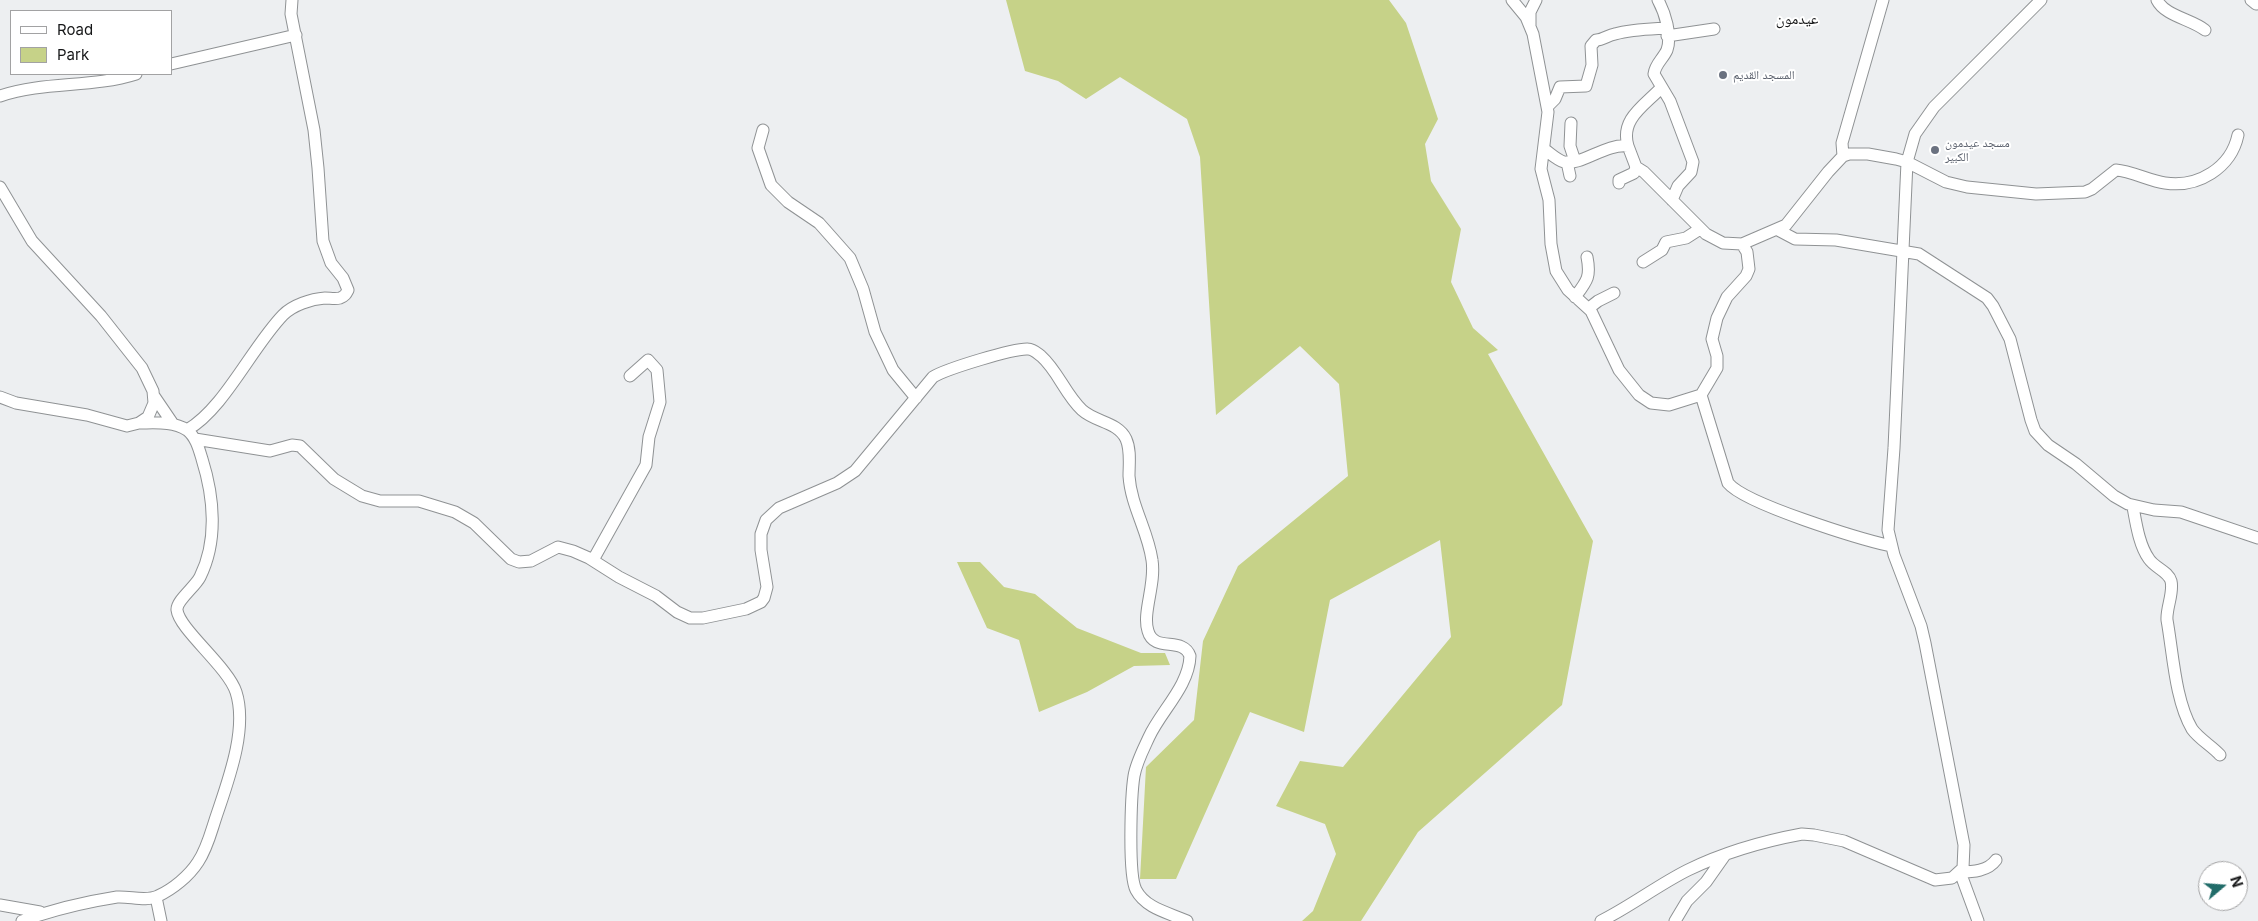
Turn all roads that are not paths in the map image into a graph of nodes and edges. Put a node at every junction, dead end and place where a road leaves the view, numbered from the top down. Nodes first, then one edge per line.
1 (292, 0) edge
2 (1512, 0) edge
3 (1536, 0) edge
4 (1658, 0) edge
5 (1883, 0) edge
6 (2041, 0) edge
7 (2157, 0) edge
8 (1530, 25) junction
9 (1714, 29) dead end
10 (2205, 30) dead end
11 (1667, 32) junction
12 (296, 35) junction
13 (172, 64) edge
14 (131, 75) edge
15 (1661, 88) junction
16 (0, 96) edge
17 (1547, 107) junction
18 (1571, 123) dead end
19 (763, 130) dead end
20 (2238, 135) dead end
21 (1628, 146) junction
22 (1544, 149) junction
23 (1843, 156) junction
24 (1572, 161) junction
25 (1907, 162) junction
26 (1636, 167) junction
27 (1570, 176) dead end
28 (1619, 184) dead end
29 (0, 187) edge
30 (1672, 200) junction
31 (1700, 229) junction
32 (1778, 230) junction
33 (1742, 244) junction
34 (1902, 250) junction
35 (1587, 257) dead end
36 (1643, 262) dead end
37 (1614, 293) dead end
38 (1575, 297) junction
39 (1589, 308) junction
40 (630, 376) dead end
41 (0, 396) edge
42 (154, 396) junction
43 (1701, 396) junction
44 (916, 398) junction
45 (139, 423) junction
46 (173, 424) junction
47 (191, 435) junction
48 (2133, 507) junction
49 (2258, 538) edge
50 (1891, 546) junction
51 (593, 560) junction
52 (2220, 755) dead end
53 (1725, 855) junction
54 (1996, 860) dead end
55 (1960, 872) junction
56 (156, 897) junction
57 (0, 906) edge
58 (47, 913) junction
59 (22, 921) edge
60 (161, 921) edge
61 (1187, 921) edge
62 (1602, 921) edge
63 (1675, 921) edge
64 (1978, 921) edge

1 - 12 street
2 - 8 street
3 - 8 street
4 - 11 street
5 - 23 street
6 - 25 street
7 - 10 street
8 - 17 street
9 - 11 street
11 - 15 street
11 - 17 street
12 - 13 street
12 - 47 street
14 - 16 street
15 - 21 street
15 - 30 street
17 - 22 street
18 - 24 street
19 - 44 street
20 - 25 street
21 - 24 street
21 - 26 street
22 - 24 street
22 - 38 street
23 - 25 street
23 - 32 street
24 - 27 street
25 - 34 street
26 - 28 street
26 - 30 street
29 - 42 street
30 - 31 street
31 - 33 street
31 - 36 street
32 - 33 street
32 - 34 street
33 - 43 street
34 - 48 street
34 - 50 street
35 - 38 street
37 - 39 street
38 - 39 street
39 - 43 street
40 - 51 street
41 - 45 street
42 - 45 street
42 - 46 street
43 - 50 street
44 - 51 street
44 - 61 street
45 - 46 street
46 - 47 street
47 - 51 street
47 - 56 street
48 - 49 street
48 - 52 street
50 - 55 street
53 - 55 street
53 - 62 street
53 - 63 street
54 - 55 street
55 - 64 street
56 - 58 street
56 - 60 street
57 - 58 street
58 - 59 street

